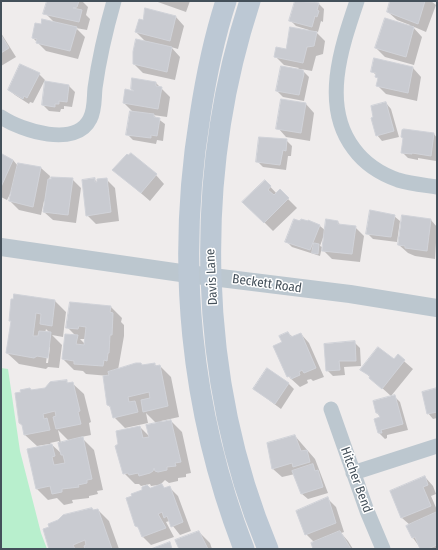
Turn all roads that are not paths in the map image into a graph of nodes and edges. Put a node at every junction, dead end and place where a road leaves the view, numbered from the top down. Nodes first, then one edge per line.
1 (114, 1) edge
2 (226, 1) edge
3 (250, 1) edge
4 (357, 1) edge
5 (1, 117) edge
6 (437, 187) edge
7 (1, 247) edge
8 (188, 274) junction
9 (211, 276) junction
10 (437, 308) edge
11 (331, 410) dead end
12 (437, 446) edge
13 (353, 473) junction
14 (244, 549) edge
15 (268, 549) edge
16 (383, 549) edge

1 - 5 street
2 - 8 main road, Davis Lane
3 - 9 main road, Davis Lane
4 - 6 street
7 - 8 street, Beckett Road
8 - 9 street, Beckett Road
8 - 14 main road, Davis Lane
9 - 10 street, Beckett Road
9 - 15 main road, Davis Lane
11 - 13 street, Hitcher Bend
12 - 13 street
13 - 16 street, Hitcher Bend

